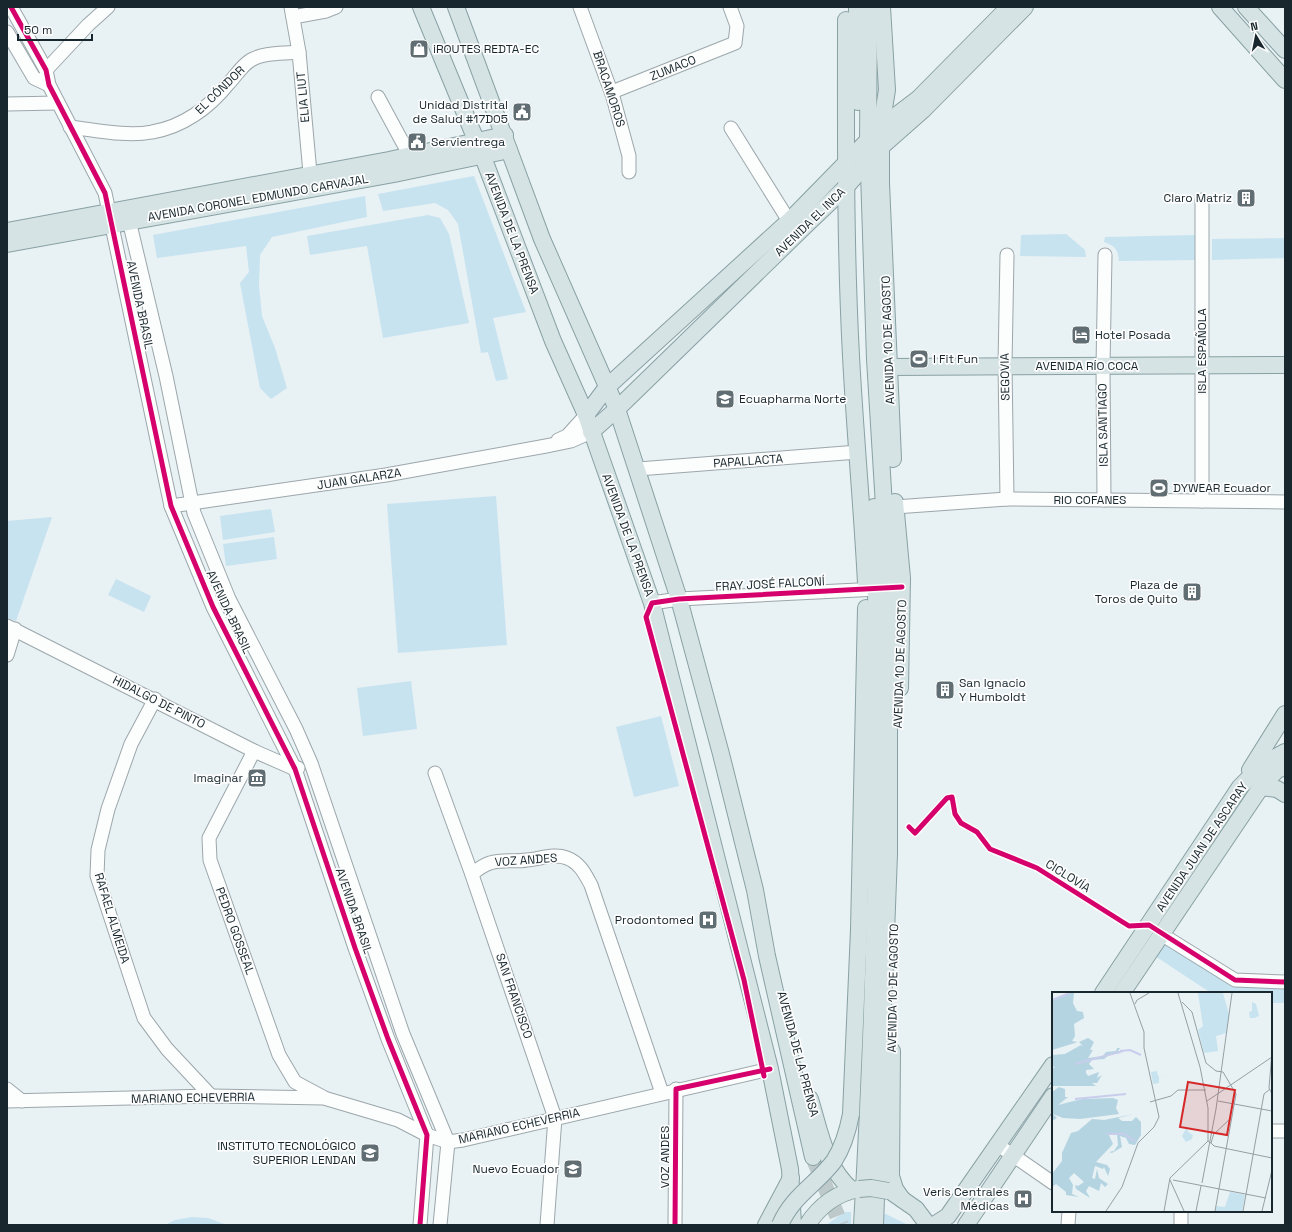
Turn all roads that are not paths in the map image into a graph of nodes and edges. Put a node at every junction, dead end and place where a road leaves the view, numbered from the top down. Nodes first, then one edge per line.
1 (11, 7) edge
2 (108, 7) edge
3 (336, 7) edge
4 (421, 7) edge
5 (456, 7) edge
6 (580, 7) edge
7 (730, 7) edge
8 (846, 7) edge
9 (857, 7) edge
10 (869, 7) edge
11 (882, 7) edge
12 (1009, 7) edge
13 (1025, 7) edge
14 (1220, 7) edge
15 (1246, 7) edge
16 (292, 12) edge
17 (7, 32) edge
18 (1285, 50) edge
19 (299, 52) junction
20 (46, 70) junction
21 (1285, 80) edge
22 (49, 85) junction
23 (887, 90) junction
24 (612, 92) junction
25 (378, 97) dead end
26 (918, 99) junction
27 (58, 103) junction
28 (7, 104) edge
29 (70, 127) junction
30 (881, 127) junction
31 (731, 128) dead end
32 (507, 143) junction
33 (480, 150) junction
34 (868, 154) junction
35 (410, 156) junction
36 (846, 163) junction
37 (629, 172) dead end
38 (310, 182) junction
39 (845, 188) junction
40 (105, 192) junction
41 (1202, 200) dead end
42 (128, 215) junction
43 (111, 218) junction
44 (789, 220) junction
45 (7, 231) edge
46 (7, 244) edge
47 (1006, 255) dead end
48 (1105, 255) dead end
49 (1005, 365) junction
50 (1285, 365) edge
51 (1103, 366) junction
52 (1201, 366) junction
53 (890, 367) junction
54 (607, 387) junction
55 (617, 409) junction
56 (586, 414) junction
57 (591, 432) junction
58 (546, 446) junction
59 (858, 452) junction
60 (638, 469) junction
61 (1008, 500) junction
62 (1104, 500) junction
63 (191, 502) junction
64 (1202, 502) junction
65 (1285, 502) edge
66 (171, 506) junction
67 (895, 507) junction
68 (902, 578) junction
69 (878, 589) junction
70 (679, 599) junction
71 (652, 603) junction
72 (11, 627) edge
73 (7, 654) edge
74 (155, 699) junction
75 (1285, 714) edge
76 (280, 738) junction
77 (1285, 752) edge
78 (259, 753) junction
79 (311, 763) junction
80 (1285, 766) edge
81 (295, 769) junction
82 (435, 773) dead end
83 (1240, 787) junction
84 (1261, 787) junction
85 (1285, 794) edge
86 (472, 874) junction
87 (876, 883) junction
88 (759, 910) junction
89 (858, 930) junction
90 (1161, 934) junction
91 (1285, 982) edge
92 (1104, 992) edge
93 (1123, 992) edge
94 (1052, 1067) edge
95 (770, 1069) junction
96 (7, 1089) edge
97 (676, 1089) junction
98 (662, 1093) junction
99 (211, 1096) junction
100 (1052, 1097) edge
101 (324, 1098) junction
102 (7, 1101) edge
103 (22, 1101) junction
104 (555, 1118) junction
105 (1285, 1131) edge
106 (1272, 1132) edge
107 (427, 1136) junction
108 (448, 1142) junction
109 (998, 1145) junction
110 (1013, 1155) junction
111 (813, 1157) tunnel mouth
112 (791, 1178) junction
113 (1052, 1182) edge
114 (856, 1189) junction
115 (902, 1199) junction
116 (1068, 1212) edge
117 (1181, 1212) edge
118 (420, 1225) edge
119 (440, 1225) edge
120 (547, 1225) edge
121 (675, 1225) edge
122 (766, 1225) edge
123 (780, 1225) edge
124 (793, 1225) edge
125 (807, 1225) edge
126 (862, 1225) edge
127 (875, 1225) edge
128 (928, 1225) edge
129 (934, 1225) edge
130 (966, 1225) edge
131 (1068, 1225) edge
132 (1181, 1225) edge

1 - 20 street, AVENIDA BRASIL
2 - 20 street
3 - 16 street
4 - 33 main road, AVENIDA DE LA PRENSA
5 - 32 main road, AVENIDA DE LA PRENSA
6 - 24 street, BRACAMOROS
7 - 24 street, ZUMACO
8 - 36 main road, AVENIDA 10 DE AGOSTO
9 - 34 main road, AVENIDA 10 DE AGOSTO
10 - 34 main road, AVENIDA 10 DE AGOSTO
11 - 23 main road, AVENIDA 10 DE AGOSTO
12 - 26 main road
13 - 34 main road, AVENIDA EL INCA
14 - 21 main road
15 - 18 main road
16 - 19 street, ELIA LIUT
17 - 22 street
19 - 29 street, EL CÓNDOR
19 - 38 street, ELIA LIUT
20 - 22 street, AVENIDA BRASIL
22 - 27 street, AVENIDA BRASIL
23 - 26 main road
23 - 30 main road, AVENIDA 10 DE AGOSTO
24 - 37 street, BRACAMOROS
25 - 35 street
26 - 30 main road
27 - 28 street
27 - 29 street, AVENIDA BRASIL
29 - 40 street, AVENIDA BRASIL
30 - 34 main road, AVENIDA 10 DE AGOSTO
31 - 44 street
32 - 33 main road, AVENIDA CORONEL EDMUNDO CARVAJAL
32 - 54 main road, AVENIDA DE LA PRENSA
33 - 35 main road, AVENIDA CORONEL EDMUNDO CARVAJAL
33 - 38 main road, AVENIDA CORONEL EDMUNDO CARVAJAL
33 - 56 main road, AVENIDA DE LA PRENSA
34 - 36 main road, AVENIDA EL INCA
34 - 39 main road, AVENIDA EL INCA
34 - 53 main road, AVENIDA 10 DE AGOSTO
34 - 69 main road, AVENIDA 10 DE AGOSTO
35 - 38 main road, AVENIDA CORONEL EDMUNDO CARVAJAL
36 - 39 main road, AVENIDA 10 DE AGOSTO
36 - 44 main road, AVENIDA EL INCA
38 - 42 main road, AVENIDA CORONEL EDMUNDO CARVAJAL
39 - 55 main road, AVENIDA EL INCA
39 - 59 main road, AVENIDA 10 DE AGOSTO
40 - 42 street, AVENIDA BRASIL
40 - 43 street, AVENIDA BRASIL
41 - 52 street, ISLA ESPAÑOLA
42 - 43 main road, AVENIDA CORONEL EDMUNDO CARVAJAL
42 - 63 street, AVENIDA BRASIL
43 - 45 main road, AVENIDA CORONEL EDMUNDO CARVAJAL
43 - 46 main road, AVENIDA CORONEL EDMUNDO CARVAJAL
43 - 66 street, AVENIDA BRASIL
44 - 54 main road, AVENIDA EL INCA
47 - 49 street, SEGOVIA
48 - 51 street, ISLA SANTIAGO
49 - 51 main road, AVENIDA RÍO COCA
49 - 53 main road, AVENIDA RÍO COCA
49 - 61 street, SEGOVIA
50 - 52 main road, AVENIDA RÍO COCA
51 - 52 main road, AVENIDA RÍO COCA
51 - 62 street, ISLA SANTIAGO
52 - 64 street, ISLA ESPAÑOLA
53 - 67 main road, AVENIDA 10 DE AGOSTO
54 - 55 main road, AVENIDA DE LA PRENSA
54 - 56 main road, AVENIDA EL INCA
55 - 57 main road, AVENIDA EL INCA
55 - 60 main road, AVENIDA DE LA PRENSA
56 - 57 main road, AVENIDA DE LA PRENSA
56 - 58 street, JUAN GALARZA
57 - 58 street, JUAN GALARZA
57 - 71 main road, AVENIDA DE LA PRENSA
58 - 63 street, JUAN GALARZA
59 - 60 street, PAPALLACTA
59 - 69 main road, AVENIDA 10 DE AGOSTO
60 - 70 main road, AVENIDA DE LA PRENSA
61 - 62 street, RIO COFANES
61 - 67 street, RIO COFANES
62 - 64 street, RIO COFANES
63 - 66 street, JUAN GALARZA
63 - 79 street, AVENIDA BRASIL
64 - 65 street, RIO COFANES
66 - 76 street, AVENIDA BRASIL
67 - 68 main road, AVENIDA 10 DE AGOSTO
68 - 69 street
68 - 115 main road, AVENIDA 10 DE AGOSTO
69 - 70 street, FRAY JOSÉ FALCONÍ
69 - 87 main road, AVENIDA 10 DE AGOSTO
69 - 89 main road, AVENIDA 10 DE AGOSTO
69 - 127 main road, AVENIDA 10 DE AGOSTO
70 - 71 street, FRAY JOSÉ FALCONÍ
70 - 88 main road, AVENIDA DE LA PRENSA
71 - 95 main road, AVENIDA DE LA PRENSA
72 - 73 street
72 - 74 street, HIDALGO DE PINTO
74 - 78 street, HIDALGO DE PINTO
74 - 99 street, RAFAEL ALMEIDA
75 - 83 main road
76 - 78 street
76 - 81 street, AVENIDA BRASIL
77 - 83 main road, AVENIDA JUAN DE ASCARAY
78 - 81 street, HIDALGO DE PINTO
78 - 101 street, PEDRO GOSSEAL
79 - 81 street
79 - 108 street, AVENIDA BRASIL
80 - 84 main road, AVENIDA JUAN DE ASCARAY
81 - 107 street, AVENIDA BRASIL
82 - 86 street, SAN FRANCISCO
83 - 92 main road, AVENIDA JUAN DE ASCARAY
84 - 85 main road
84 - 90 main road, AVENIDA JUAN DE ASCARAY
86 - 98 street, VOZ ANDES
86 - 104 street, SAN FRANCISCO
87 - 89 main road
87 - 126 main road, AVENIDA 10 DE AGOSTO
88 - 111 main road, AVENIDA DE LA PRENSA
88 - 114 main road, AVENIDA DE LA PRENSA
89 - 123 main road, AVENIDA 10 DE AGOSTO, bridge
90 - 91 street
90 - 93 main road, AVENIDA JUAN DE ASCARAY
94 - 109 main road
95 - 97 street, MARIANO ECHEVERRIA
95 - 112 main road, AVENIDA DE LA PRENSA
96 - 103 street
97 - 98 street, MARIANO ECHEVERRIA
97 - 121 street, VOZ ANDES
98 - 104 street, MARIANO ECHEVERRIA
99 - 101 street, MARIANO ECHEVERRIA
99 - 103 street, MARIANO ECHEVERRIA
100 - 110 main road
101 - 107 street, MARIANO ECHEVERRIA
102 - 103 street, MARIANO ECHEVERRIA
104 - 108 street, MARIANO ECHEVERRIA
104 - 120 street, SAN FRANCISCO
105 - 106 street
107 - 108 street, MARIANO ECHEVERRIA
107 - 118 street, AVENIDA BRASIL
108 - 119 street, AVENIDA BRASIL
109 - 110 street
109 - 129 main road
110 - 113 street
110 - 130 main road
112 - 122 main road
112 - 124 main road, AVENIDA DE LA PRENSA
114 - 115 main road, AVENIDA 10 DE AGOSTO, bridge
114 - 125 main road, AVENIDA 10 DE AGOSTO
115 - 128 main road, AVENIDA 10 DE AGOSTO
116 - 131 street
117 - 132 street

